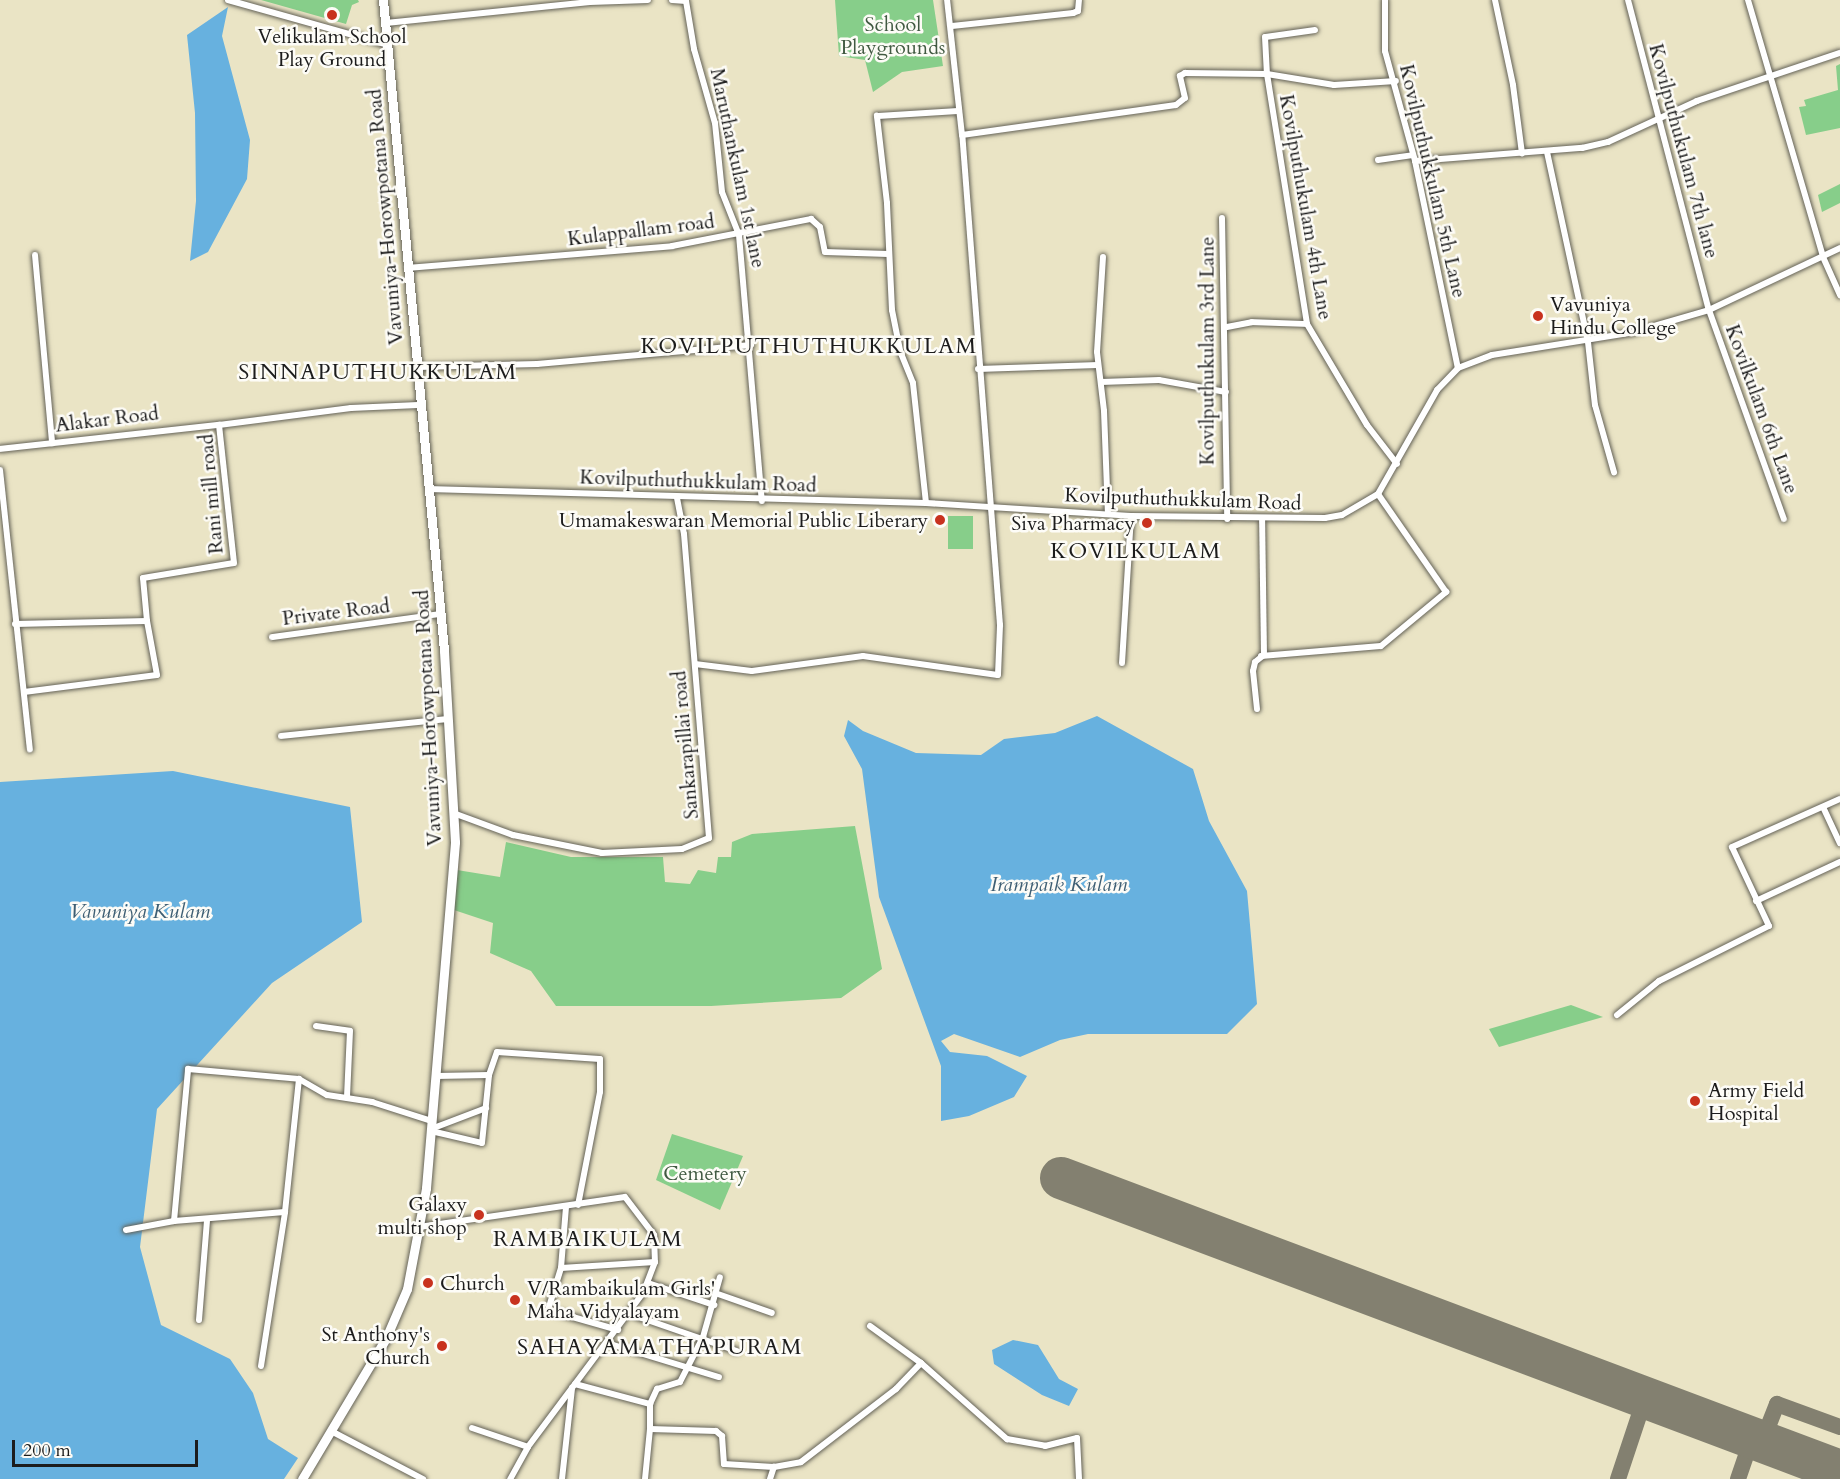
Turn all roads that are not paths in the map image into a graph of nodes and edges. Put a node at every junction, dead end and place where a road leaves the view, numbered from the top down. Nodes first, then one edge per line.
1 (228, 0) edge
2 (383, 0) edge
3 (648, 0) edge
4 (672, 0) edge
5 (947, 0) edge
6 (1079, 0) edge
7 (1385, 0) edge
8 (1495, 0) edge
9 (1628, 0) edge
10 (1748, 0) edge
11 (386, 23) junction
12 (952, 26) junction
13 (1315, 30) dead end
14 (388, 45) junction
15 (1840, 53) edge
16 (1267, 74) junction
17 (1772, 75) junction
18 (1396, 81) junction
19 (959, 111) junction
20 (1658, 120) junction
21 (962, 135) junction
22 (1547, 152) junction
23 (1521, 153) junction
24 (1414, 158) junction
25 (1378, 160) dead end
26 (1222, 218) dead end
27 (739, 235) junction
28 (1840, 248) edge
29 (888, 254) junction
30 (35, 255) dead end
31 (1103, 257) dead end
32 (1823, 257) junction
33 (407, 268) junction
34 (1840, 295) edge
35 (1709, 310) junction
36 (1307, 324) junction
37 (1227, 327) junction
38 (1588, 342) junction
39 (751, 345) junction
40 (1098, 365) junction
41 (417, 367) junction
42 (1458, 368) junction
43 (978, 369) junction
44 (1101, 382) junction
45 (1226, 392) junction
46 (418, 405) junction
47 (219, 425) junction
48 (52, 443) junction
49 (0, 449) edge
50 (1397, 464) junction
51 (0, 470) edge
52 (1614, 472) dead end
53 (428, 489) junction
54 (1378, 494) junction
55 (677, 497) junction
56 (762, 501) junction
57 (927, 503) junction
58 (990, 506) junction
59 (1108, 514) junction
60 (1131, 516) junction
61 (1227, 519) junction
62 (1262, 519) junction
63 (1784, 519) dead end
64 (441, 614) junction
65 (147, 621) junction
66 (15, 624) junction
67 (272, 637) dead end
68 (1261, 656) junction
69 (1122, 663) dead end
70 (695, 664) junction
71 (24, 693) junction
72 (1257, 709) dead end
73 (447, 719) junction
74 (281, 736) dead end
75 (30, 749) dead end
76 (1840, 799) edge
77 (1823, 807) junction
78 (456, 814) junction
79 (1840, 843) edge
80 (1840, 862) edge
81 (1756, 901) junction
82 (1617, 1015) dead end
83 (316, 1026) dead end
84 (489, 1075) junction
85 (436, 1076) junction
86 (299, 1079) junction
87 (347, 1097) junction
88 (486, 1108) junction
89 (431, 1127) junction
90 (578, 1205) junction
91 (566, 1207) junction
92 (285, 1212) junction
93 (174, 1221) junction
94 (207, 1221) junction
95 (419, 1227) junction
96 (126, 1230) dead end
97 (655, 1262) junction
98 (561, 1269) junction
99 (720, 1277) dead end
100 (648, 1283) junction
101 (718, 1293) junction
102 (714, 1305) junction
103 (772, 1313) dead end
104 (630, 1314) junction
105 (199, 1320) dead end
106 (870, 1326) dead end
107 (618, 1330) junction
108 (703, 1337) junction
109 (607, 1342) junction
110 (737, 1351) dead end
111 (921, 1363) junction
112 (261, 1366) dead end
113 (687, 1369) junction
114 (719, 1377) dead end
115 (574, 1385) junction
116 (650, 1404) junction
117 (472, 1428) dead end
118 (650, 1429) junction
119 (332, 1431) junction
120 (528, 1447) junction
121 (774, 1467) junction
122 (302, 1479) edge
123 (423, 1479) edge
124 (510, 1479) edge
125 (562, 1479) edge
126 (645, 1479) edge
127 (770, 1479) edge
128 (1078, 1479) edge

1 - 14 street
2 - 11 highway, Vavuniya-Horowpotana Road
3 - 11 street
4 - 27 street, Maruthankulam 1st lane
5 - 12 street
6 - 12 street
7 - 18 street, Kovilputhukkulam 5th Lane
8 - 23 street
9 - 20 street, Kovilputhukulam 7th lane
10 - 17 street
11 - 14 highway, Vavuniya-Horowpotana Road
12 - 19 street
13 - 16 street, Kovilputhukulam 4th Lane
14 - 33 highway, Vavuniya-Horowpotana Road
15 - 17 street
16 - 18 street
16 - 21 street
16 - 36 street, Kovilputhukulam 4th Lane
17 - 20 street
17 - 32 street
18 - 24 street, Kovilputhukkulam 5th Lane
19 - 21 street
19 - 29 street
20 - 22 street
20 - 35 street, Kovilputhukulam 7th lane
21 - 43 street
22 - 23 street
22 - 38 street
23 - 24 street
24 - 25 street
24 - 42 street, Kovilputhukkulam 5th Lane
26 - 37 street, Kovilputhukulam 3rd Lane
27 - 29 street, Kulappallam road
27 - 33 street, Kulappallam road
27 - 39 street, Maruthankulam 1st lane
28 - 32 street, Kovilputhuthukkulam Road
29 - 57 street
30 - 48 street
31 - 40 street
32 - 34 street
32 - 35 street, Kovilputhuthukkulam Road
33 - 41 highway, Vavuniya-Horowpotana Road
35 - 38 street, Kovilputhuthukkulam Road
35 - 63 street, Kovilkulam 6th Lane
36 - 37 street
36 - 50 street, Kovilputhukulam 4th Lane
37 - 45 street, Kovilputhukulam 3rd Lane
38 - 42 street, Kovilputhuthukkulam Road
38 - 52 street
39 - 41 street
39 - 56 street, Maruthankulam 1st lane
40 - 43 street
40 - 44 street
41 - 46 highway, Vavuniya-Horowpotana Road
42 - 50 street, Kovilputhuthukkulam Road
43 - 58 street
44 - 45 street
44 - 59 street
45 - 61 street, Kovilputhukulam 3rd Lane
46 - 47 street, Rani mill road
46 - 53 highway, Vavuniya-Horowpotana Road
47 - 48 street, Alakar Road
47 - 65 street, Rani mill road
48 - 49 street, Alakar Road
50 - 54 street, Kovilputhuthukkulam Road
51 - 66 street
53 - 55 street, Kovilputhuthukkulam Road
53 - 64 highway, Vavuniya-Horowpotana Road
54 - 62 street, Kovilputhuthukkulam Road
54 - 68 street
55 - 56 street, Kovilputhuthukkulam Road
55 - 70 street, Sankarapillai road
56 - 57 street, Kovilputhuthukkulam Road
57 - 58 street, Kovilputhuthukkulam Road
58 - 59 street, Kovilputhuthukkulam Road
58 - 70 street
59 - 60 street, Kovilputhuthukkulam Road
60 - 61 street, Kovilputhuthukkulam Road
60 - 69 street
61 - 62 street, Kovilputhuthukkulam Road
62 - 68 street
64 - 67 street, Private Road
64 - 73 highway, Vavuniya-Horowpotana Road
65 - 66 street
65 - 71 street
66 - 71 street
68 - 72 street
70 - 78 street, Sankarapillai road
71 - 75 street
73 - 74 street
73 - 78 highway, Vavuniya-Horowpotana Road
76 - 77 street
77 - 79 street
77 - 81 street
78 - 85 highway, Vavuniya-Horowpotana Road
80 - 81 street
81 - 82 street
83 - 87 street
84 - 85 street
84 - 88 street
84 - 90 street
85 - 89 highway, Vavuniya-Horowpotana Road
86 - 87 street
86 - 92 street
86 - 93 street
87 - 89 street
88 - 89 street
88 - 89 street
89 - 95 highway, Vavuniya-Horowpotana Road
90 - 91 street
90 - 97 street
91 - 95 street
91 - 98 street
92 - 94 street
92 - 112 street
93 - 94 street
93 - 96 street
94 - 105 street
95 - 119 highway, Vavuniya-Horowpotana Road
97 - 98 street
97 - 100 street
98 - 107 street
99 - 101 street
100 - 102 street
100 - 104 street
101 - 102 street
101 - 103 street
102 - 108 street
104 - 107 street
104 - 108 street
106 - 111 street
107 - 109 street
108 - 110 street
108 - 113 street
109 - 113 street
109 - 115 street
111 - 121 street
111 - 128 street
113 - 114 street
113 - 116 street
115 - 116 street
115 - 120 street
115 - 125 street
116 - 118 street
117 - 120 street
118 - 121 street
118 - 126 street
119 - 122 highway, Vavuniya-Horowpotana Road
119 - 123 street
120 - 124 street
121 - 127 street

